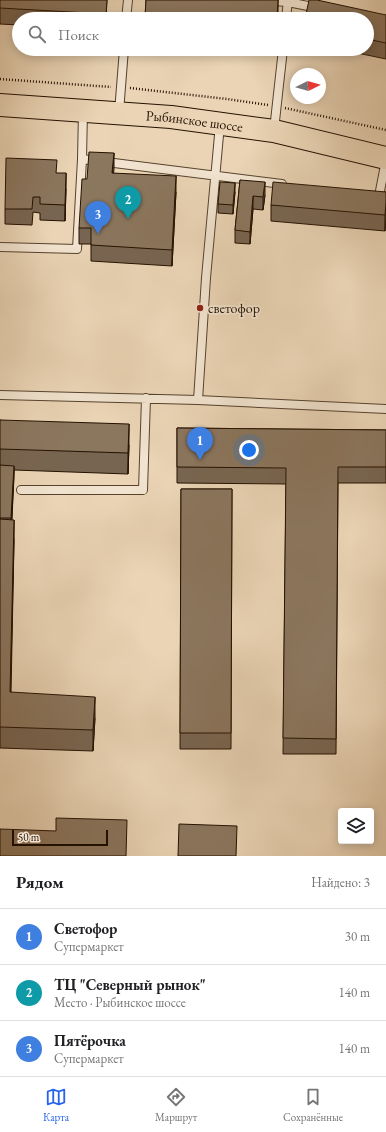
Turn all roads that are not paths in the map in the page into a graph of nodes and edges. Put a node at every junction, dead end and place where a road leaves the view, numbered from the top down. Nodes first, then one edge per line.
1 (128, 0) edge
2 (256, 0) edge
3 (288, 1) edge
4 (326, 10) edge
5 (127, 12) edge
6 (287, 12) edge
7 (123, 56) edge
8 (282, 56) edge
9 (0, 105) edge
10 (83, 110) junction
11 (119, 113) junction
12 (220, 124) junction
13 (274, 131) junction
14 (82, 159) junction
15 (386, 159) edge
16 (215, 175) junction
17 (293, 185) edge
18 (363, 194) edge
19 (0, 247) edge
20 (0, 395) edge
21 (146, 398) junction
22 (198, 400) junction
23 (386, 409) edge
24 (21, 490) dead end

1 - 5 lane
2 - 3 lane
3 - 4 lane
3 - 6 lane
7 - 11 lane
8 - 13 lane
9 - 10 main road, Рыбинское шоссе
10 - 11 main road, Рыбинское шоссе
10 - 14 lane
11 - 12 main road, Рыбинское шоссе
12 - 13 main road, Рыбинское шоссе
12 - 16 lane
13 - 15 main road, Рыбинское шоссе
14 - 16 lane
14 - 19 lane
15 - 18 lane
16 - 17 lane
16 - 22 lane
20 - 21 lane
21 - 22 lane
21 - 24 lane
22 - 23 lane

